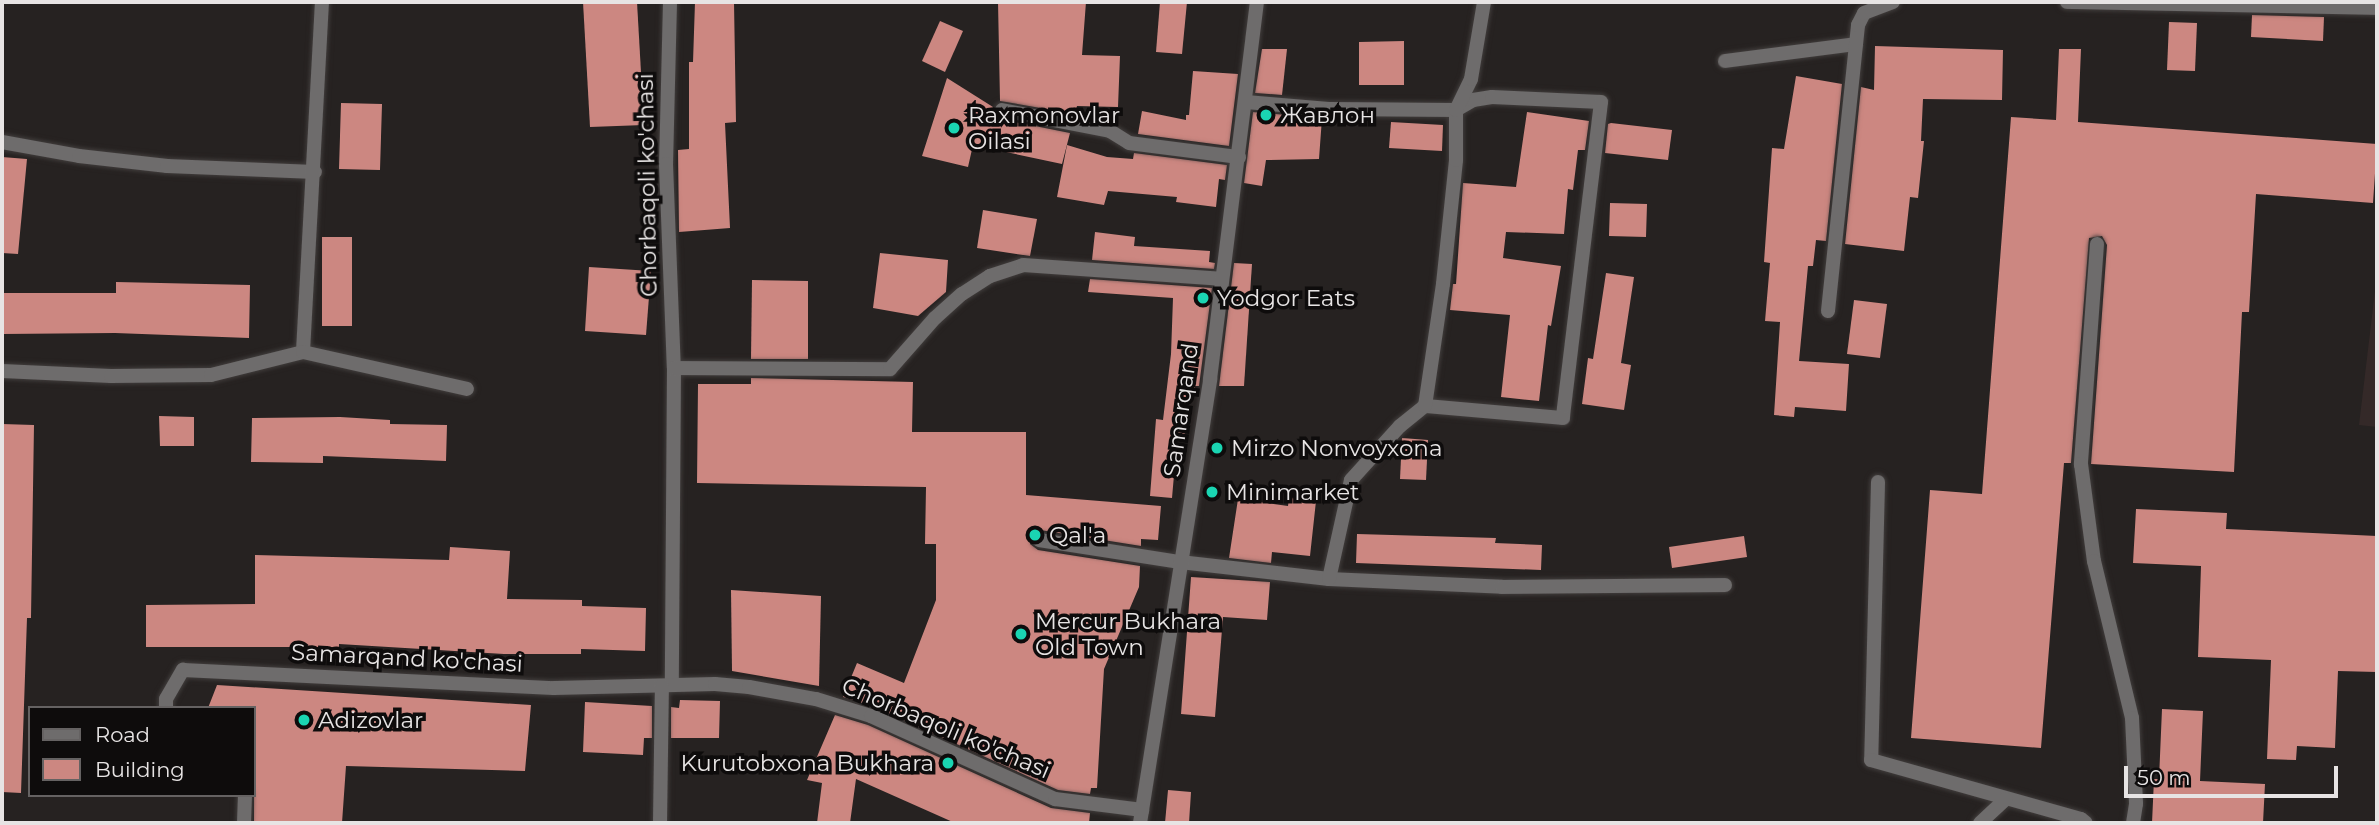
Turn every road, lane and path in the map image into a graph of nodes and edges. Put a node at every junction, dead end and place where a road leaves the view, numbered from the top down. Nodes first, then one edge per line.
1 (322, 2) edge
2 (670, 2) edge
3 (1257, 2) edge
4 (1483, 2) edge
5 (1893, 2) edge
6 (2067, 2) edge
7 (2377, 8) edge
8 (1856, 44) junction
9 (1725, 61) dead end
10 (1246, 102) junction
11 (1002, 110) dead end
12 (1456, 110) junction
13 (2, 142) edge
14 (1239, 157) junction
15 (315, 172) junction
16 (2097, 244) dead end
17 (1221, 279) junction
18 (1828, 312) dead end
19 (303, 352) junction
20 (674, 368) junction
21 (2, 371) edge
22 (467, 389) dead end
23 (1425, 406) junction
24 (1878, 482) dead end
25 (1039, 540) dead end
26 (1180, 562) junction
27 (1329, 579) junction
28 (1725, 585) dead end
29 (667, 686) junction
30 (166, 706) edge
31 (245, 797) edge
32 (2007, 799) junction
33 (1141, 817) edge
34 (244, 823) edge
35 (660, 823) edge
36 (1980, 823) edge
37 (2086, 823) edge
38 (2133, 823) edge

1 - 15 street
2 - 20 street, Chorbaqoli ko'chasi
3 - 10 street, Samarqand
4 - 12 street
5 - 8 street
6 - 7 street
8 - 9 street
8 - 18 street
10 - 12 street
10 - 14 street, Samarqand
11 - 14 street
12 - 23 street
12 - 23 street
13 - 15 street
14 - 17 street, Samarqand
15 - 19 street
16 - 38 street
17 - 20 street
17 - 26 street, Samarqand
19 - 21 street
19 - 22 street
20 - 29 street, Chorbaqoli ko'chasi
23 - 27 street
24 - 32 street
25 - 26 street
26 - 27 street
26 - 33 street, Samarqand
27 - 28 street
29 - 30 street, Samarqand ko'chasi
29 - 33 street, Chorbaqoli ko'chasi
29 - 35 street
31 - 34 street
32 - 36 street
32 - 37 street

